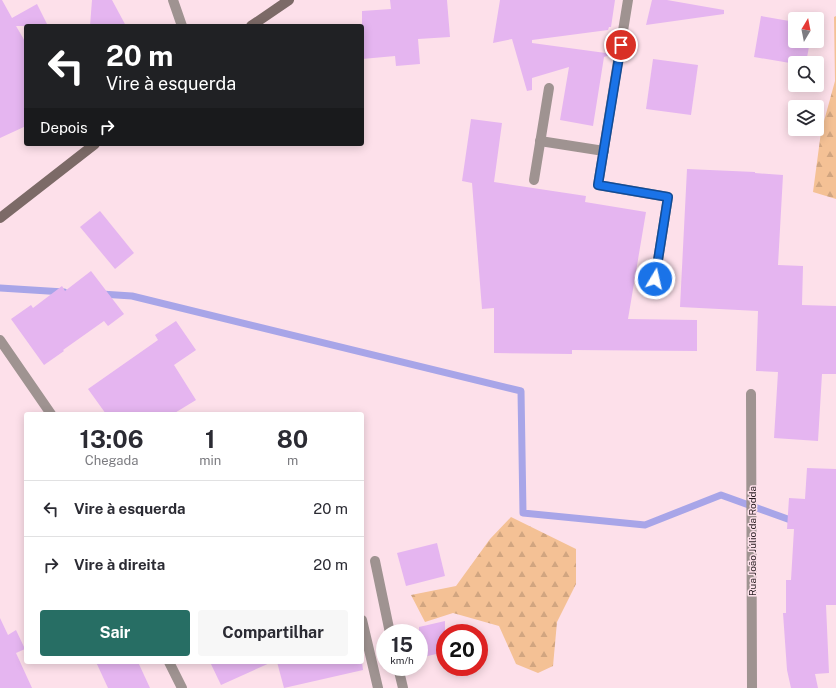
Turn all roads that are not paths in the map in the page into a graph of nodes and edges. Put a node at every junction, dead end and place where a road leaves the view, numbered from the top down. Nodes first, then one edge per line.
1 (173, 0) edge
2 (289, 0) edge
3 (628, 0) edge
4 (181, 24) edge
5 (254, 24) edge
6 (549, 88) dead end
7 (540, 141) junction
8 (92, 146) edge
9 (604, 151) junction
10 (534, 180) dead end
11 (0, 218) edge
12 (655, 279) dead end
13 (0, 340) edge
14 (751, 394) dead end
15 (49, 412) edge
16 (375, 562) dead end
17 (388, 624) edge
18 (364, 628) edge
19 (171, 664) edge
20 (400, 676) edge
21 (182, 688) edge
22 (378, 688) edge
23 (403, 688) edge
24 (752, 688) edge

1 - 4 street
2 - 5 street
3 - 9 street
6 - 7 street
7 - 9 street
7 - 10 street
8 - 11 street
9 - 12 street
13 - 15 street
14 - 24 street, Rua João Júlio da Rodda
16 - 17 street
18 - 22 street
19 - 21 street
20 - 23 street

